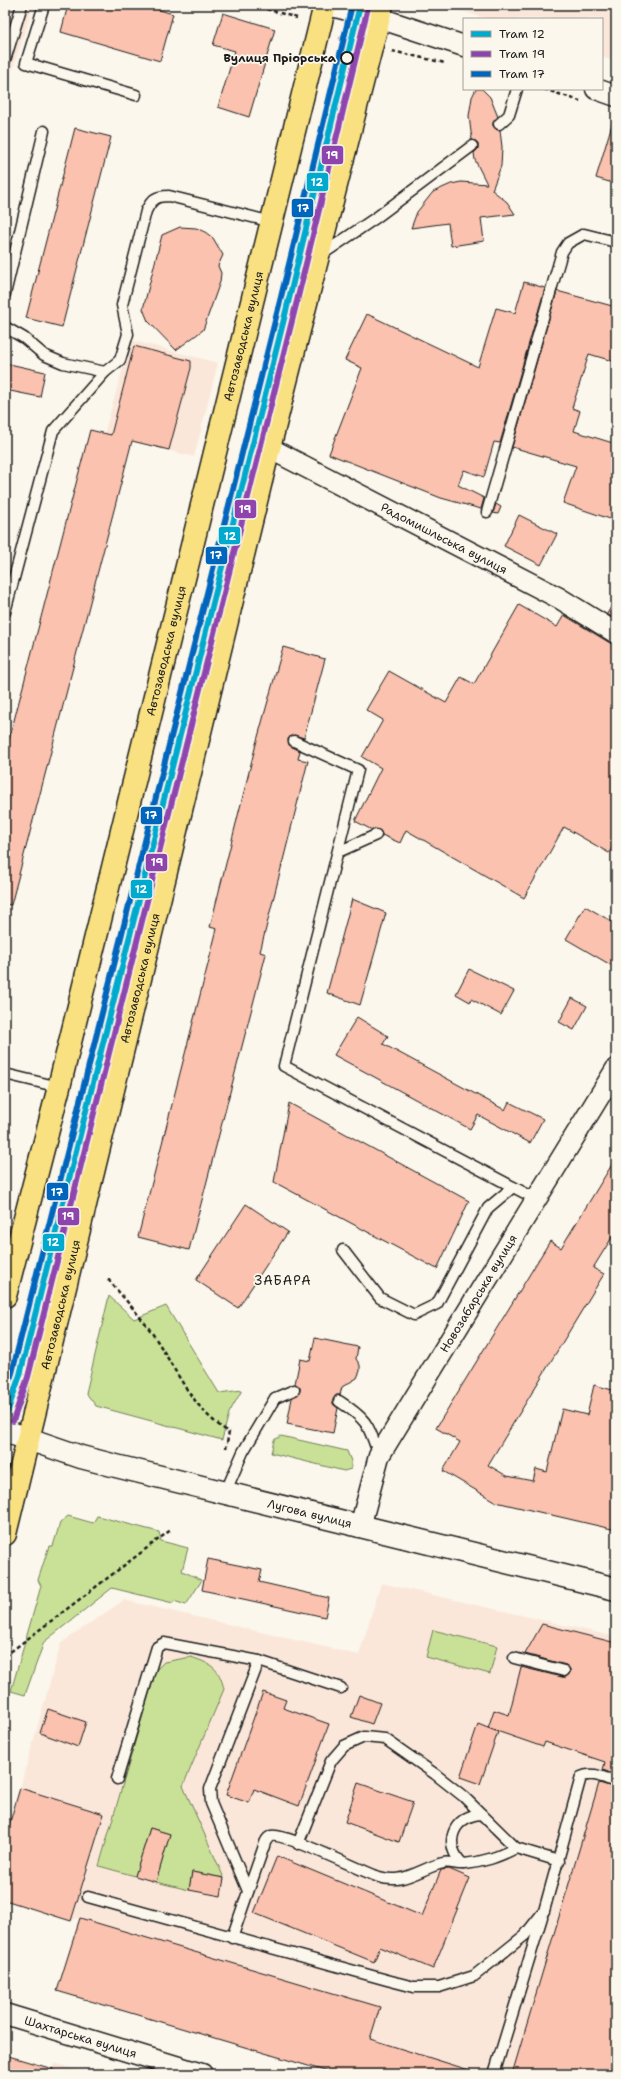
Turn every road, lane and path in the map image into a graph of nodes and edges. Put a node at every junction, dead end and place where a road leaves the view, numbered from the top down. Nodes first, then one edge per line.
1 (22, 5) edge
2 (44, 5) edge
3 (253, 5) edge
4 (327, 5) edge
5 (381, 11) edge
6 (297, 18) dead end
7 (463, 46) edge
8 (420, 57) dead end
9 (5, 60) edge
10 (449, 64) dead end
11 (517, 90) edge
12 (599, 90) edge
13 (136, 94) dead end
14 (616, 96) edge
15 (499, 124) dead end
16 (44, 131) dead end
17 (472, 146) dead end
18 (272, 222) junction
19 (616, 242) edge
20 (320, 256) junction
21 (5, 294) edge
22 (5, 327) edge
23 (105, 372) junction
24 (269, 448) junction
25 (487, 512) dead end
26 (5, 612) edge
27 (616, 633) edge
28 (294, 741) dead end
29 (376, 835) dead end
30 (338, 852) junction
31 (616, 1069) edge
32 (5, 1074) edge
33 (59, 1087) junction
34 (513, 1187) junction
35 (536, 1199) junction
36 (343, 1250) dead end
37 (108, 1279) dead end
38 (5, 1296) edge
39 (294, 1390) dead end
40 (339, 1401) dead end
41 (5, 1431) edge
42 (27, 1438) junction
43 (226, 1448) dead end
44 (379, 1456) junction
45 (225, 1493) junction
46 (360, 1527) junction
47 (172, 1529) dead end
48 (5, 1534) edge
49 (616, 1589) edge
50 (5, 1656) edge
51 (514, 1658) dead end
52 (259, 1661) junction
53 (564, 1671) dead end
54 (341, 1688) dead end
55 (117, 1779) dead end
56 (616, 1782) edge
57 (481, 1814) junction
58 (298, 1844) junction
59 (516, 1848) junction
60 (559, 1861) junction
61 (463, 1864) junction
62 (248, 1891) junction
63 (88, 1896) dead end
64 (544, 1911) junction
65 (232, 1938) junction
66 (5, 2014) edge
67 (202, 2074) edge
68 (494, 2074) edge

1 - 9 lane
2 - 13 lane
3 - 6 path
4 - 5 street
4 - 18 main road, Автозаводська вулиця
5 - 7 street
5 - 20 main road, Автозаводська вулиця
8 - 10 path
11 - 15 lane
12 - 14 street
16 - 21 lane
17 - 20 lane
18 - 23 lane
18 - 33 main road, Автозаводська вулиця
19 - 25 lane
20 - 24 main road, Автозаводська вулиця
22 - 23 lane
23 - 26 lane
24 - 27 street, Радомишльська вулиця
24 - 42 main road, Автозаводська вулиця
28 - 30 lane
29 - 30 lane
30 - 34 lane
31 - 35 street, Новозабарська вулиця
32 - 33 lane
33 - 38 main road, Автозаводська вулиця
34 - 35 lane
34 - 36 lane
35 - 44 street, Новозабарська вулиця
37 - 43 path
39 - 45 lane
40 - 44 lane
41 - 42 main road, Лугова вулиця
42 - 45 main road, Лугова вулиця
42 - 48 main road, Автозаводська вулиця
44 - 46 street, Новозабарська вулиця
45 - 46 main road, Лугова вулиця
46 - 49 main road, Лугова вулиця
47 - 50 path
51 - 53 lane
52 - 54 lane
52 - 55 lane
52 - 62 lane
56 - 60 lane
57 - 58 lane
57 - 59 lane
57 - 61 lane
58 - 61 lane
58 - 62 lane
59 - 60 lane
59 - 61 lane
60 - 64 lane
62 - 65 lane
63 - 65 lane
64 - 65 lane
64 - 68 lane
66 - 67 street, Шахтарська вулиця

